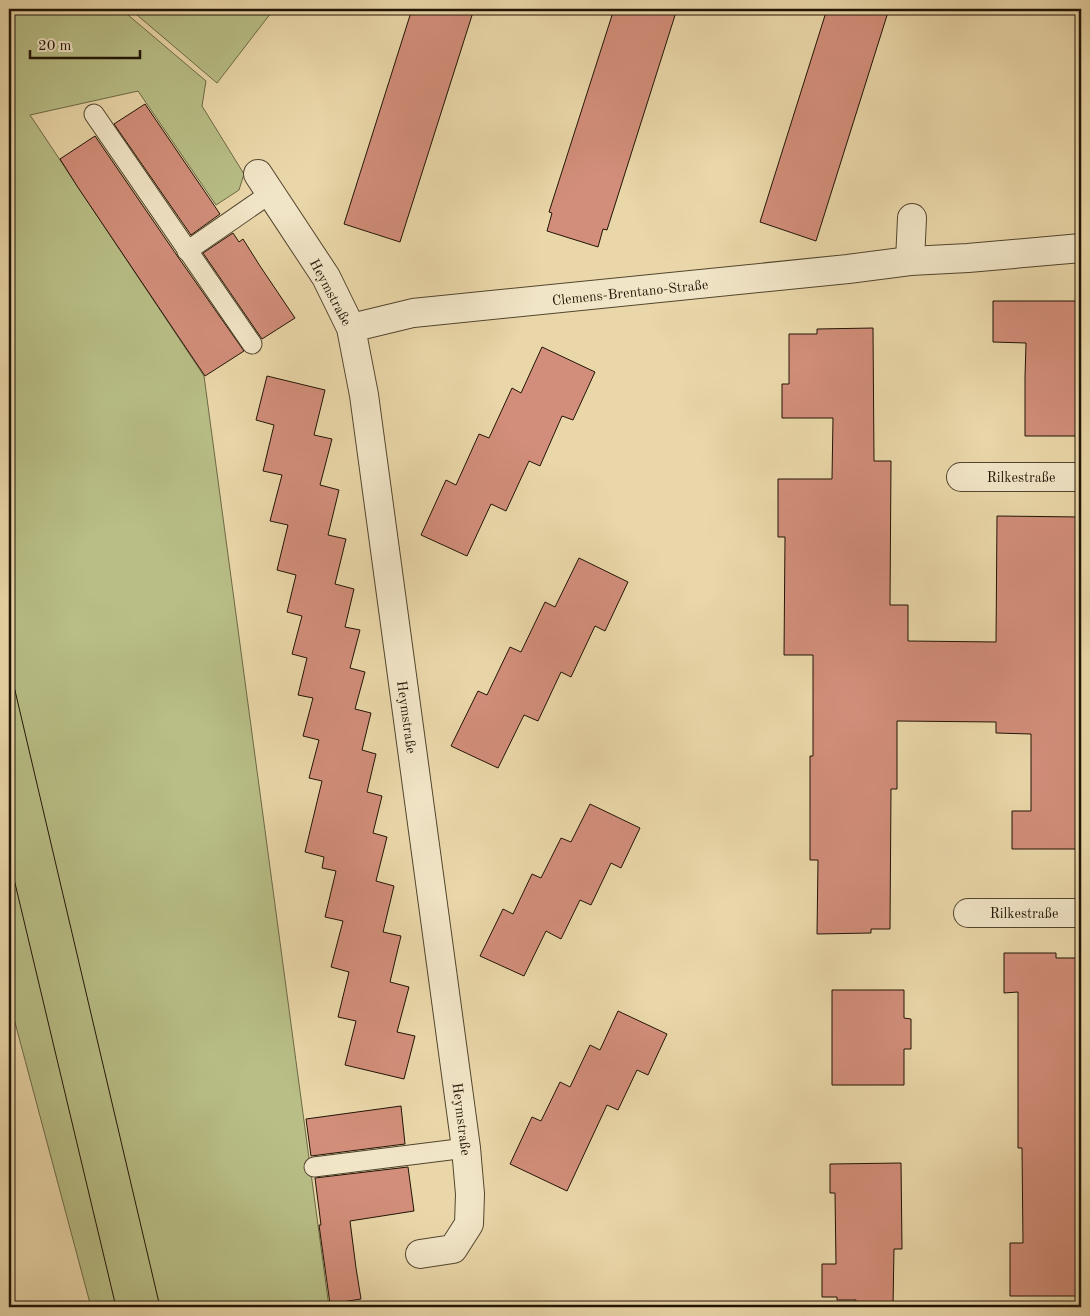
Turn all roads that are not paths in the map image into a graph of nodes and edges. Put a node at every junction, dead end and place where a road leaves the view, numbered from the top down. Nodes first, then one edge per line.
1 (94, 114) dead end
2 (264, 184) joint
3 (912, 218) dead end
4 (1081, 248) edge
5 (188, 251) junction
6 (910, 261) junction
7 (351, 328) junction
8 (252, 344) dead end
9 (962, 477) dead end
10 (1081, 477) edge
11 (968, 913) dead end
12 (1081, 913) edge
13 (466, 1148) junction
14 (314, 1167) dead end
15 (420, 1254) dead end

1 - 5 lane
2 - 5 lane
2 - 7 street, Heymstraße
3 - 6 street
4 - 6 street, Clemens-Brentano-Straße
5 - 8 lane
6 - 7 street, Clemens-Brentano-Straße
7 - 13 street, Heymstraße
9 - 10 street, Rilkestraße
11 - 12 street, Rilkestraße
13 - 14 lane
13 - 15 street, Heymstraße

